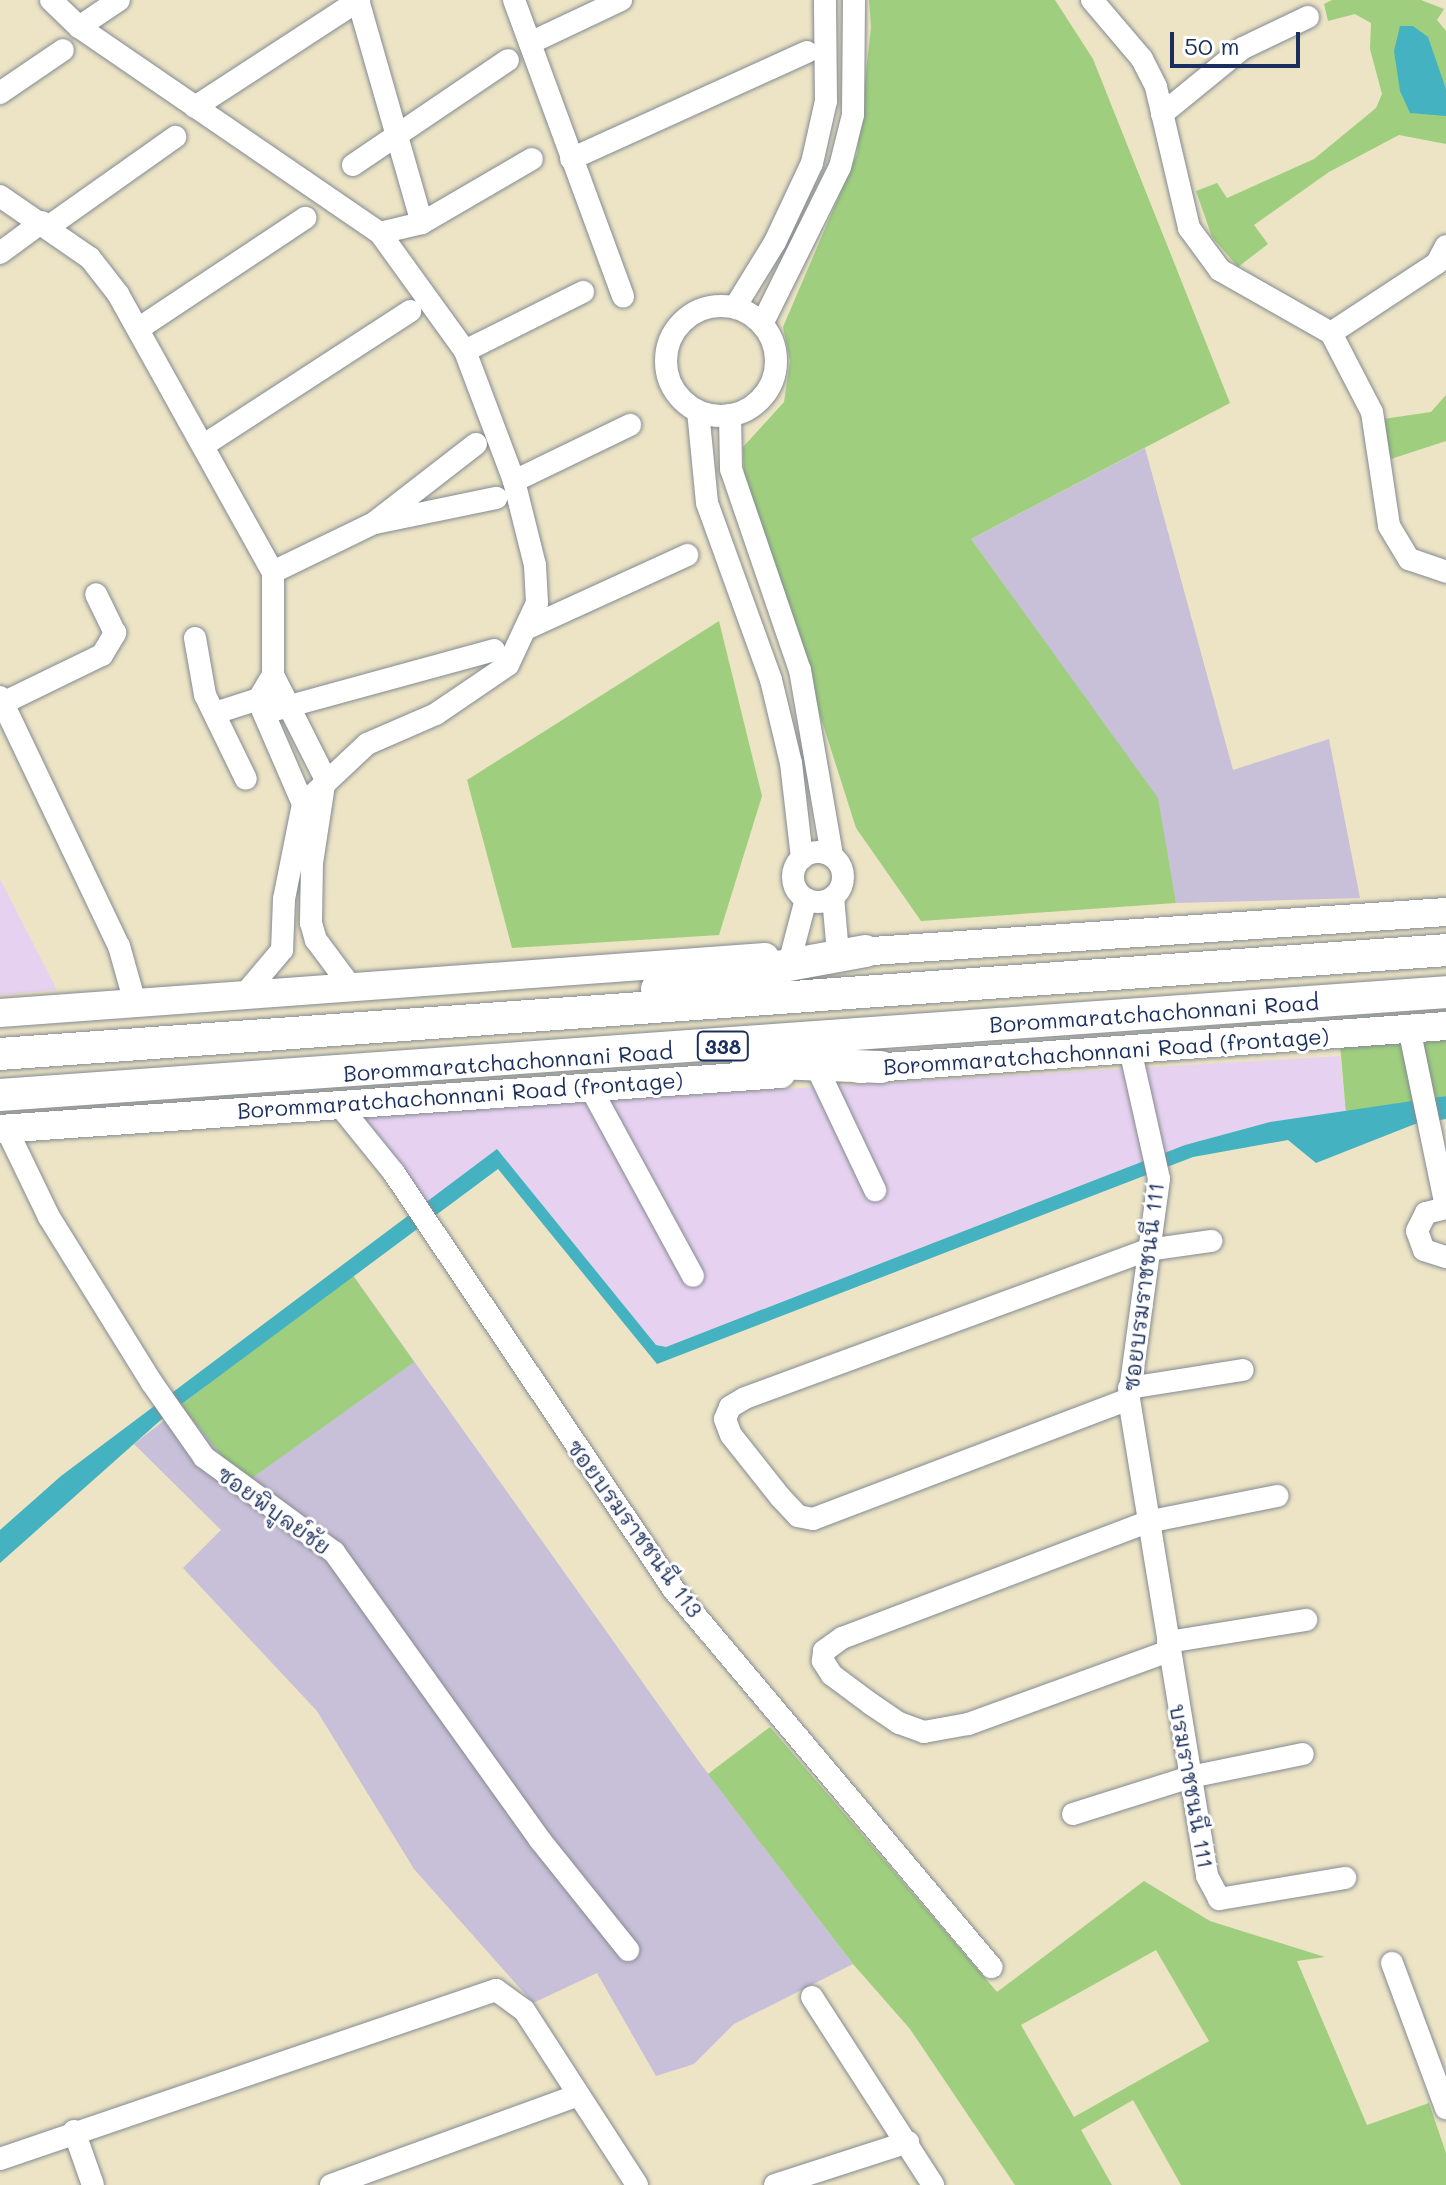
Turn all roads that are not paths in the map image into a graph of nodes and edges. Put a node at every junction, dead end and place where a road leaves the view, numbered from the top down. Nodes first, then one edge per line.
1 (51, 0) edge
2 (119, 0) edge
3 (358, 0) edge
4 (514, 0) edge
5 (621, 0) edge
6 (825, 0) edge
7 (854, 0) edge
8 (1092, 0) edge
9 (1308, 17) dead end
10 (79, 27) junction
11 (530, 43) junction
12 (63, 50) dead end
13 (807, 52) dead end
14 (508, 60) dead end
15 (0, 93) edge
16 (195, 107) junction
17 (1162, 114) junction
18 (399, 132) junction
19 (175, 137) dead end
20 (532, 159) dead end
21 (571, 159) junction
22 (353, 165) dead end
23 (0, 196) edge
24 (305, 218) dead end
25 (422, 223) junction
26 (45, 225) junction
27 (380, 233) junction
28 (1446, 246) edge
29 (0, 253) edge
30 (583, 292) dead end
31 (623, 297) dead end
32 (735, 307) junction
33 (410, 311) dead end
34 (762, 324) junction
35 (138, 329) junction
36 (1331, 333) junction
37 (465, 351) junction
38 (698, 411) junction
39 (730, 415) junction
40 (630, 425) dead end
41 (476, 444) dead end
42 (204, 445) junction
43 (514, 481) junction
44 (496, 498) dead end
45 (374, 523) junction
46 (687, 555) dead end
47 (273, 572) junction
48 (1446, 572) edge
49 (96, 594) dead end
50 (530, 627) junction
51 (195, 638) dead end
52 (494, 650) dead end
53 (282, 690) junction
54 (2, 700) edge
55 (260, 707) junction
56 (215, 713) junction
57 (325, 778) junction
58 (246, 779) dead end
59 (303, 804) junction
60 (832, 856) junction
61 (802, 858) junction
62 (833, 897) junction
63 (309, 898) junction
64 (284, 899) junction
65 (806, 899) junction
66 (1446, 912) edge
67 (1446, 950) edge
68 (852, 952) junction
69 (791, 956) junction
70 (351, 987) junction
71 (1446, 992) edge
72 (244, 995) junction
73 (135, 1003) junction
74 (0, 1013) edge
75 (492, 1017) junction
76 (1446, 1026) edge
77 (1409, 1028) junction
78 (1130, 1049) junction
79 (0, 1054) edge
80 (554, 1058) junction
81 (881, 1067) junction
82 (819, 1072) junction
83 (590, 1087) junction
84 (0, 1095) edge
85 (339, 1105) junction
86 (3, 1128) edge
87 (875, 1190) dead end
88 (1446, 1207) edge
89 (1211, 1241) dead end
90 (1147, 1250) junction
91 (1446, 1257) edge
92 (693, 1276) dead end
93 (1243, 1370) dead end
94 (1129, 1394) junction
95 (1277, 1496) dead end
96 (1147, 1522) junction
97 (1306, 1620) dead end
98 (1169, 1654) junction
99 (1303, 1754) dead end
100 (1190, 1777) junction
101 (1073, 1814) dead end
102 (1345, 1878) dead end
103 (628, 1950) dead end
104 (1392, 1963) dead end
105 (992, 1967) dead end
106 (812, 1997) dead end
107 (578, 2095) junction
108 (1446, 2108) edge
109 (74, 2131) junction
110 (908, 2142) junction
111 (0, 2159) edge
112 (93, 2185) edge
113 (331, 2185) edge
114 (637, 2185) edge
115 (775, 2185) edge
116 (933, 2185) edge

1 - 10 street
2 - 10 street
3 - 16 street
3 - 18 street
4 - 11 street
5 - 11 street
6 - 32 street
7 - 34 street
8 - 17 street
9 - 17 street
10 - 16 street
11 - 21 street
12 - 15 street
13 - 21 street
14 - 18 street
16 - 27 street
17 - 36 street
18 - 22 street
18 - 25 street
19 - 26 street
20 - 25 street
21 - 31 street
23 - 26 street
24 - 35 street
25 - 27 street
26 - 29 street
26 - 35 street
27 - 37 street
28 - 36 street
30 - 37 street
32 - 34 street
32 - 38 street
33 - 42 street
34 - 39 street
35 - 42 street
36 - 48 street
37 - 43 street
38 - 39 street
38 - 61 street
39 - 60 street
40 - 43 street
41 - 45 street
42 - 47 street
43 - 50 street
44 - 45 street
45 - 47 street
46 - 50 street
47 - 53 street
49 - 54 street
50 - 57 street
51 - 56 street
52 - 53 street
53 - 55 street
53 - 55 street
53 - 57 street
54 - 73 street
55 - 56 street
55 - 59 street
56 - 58 street
57 - 59 street
57 - 63 street
59 - 64 street
60 - 61 street
60 - 62 street
61 - 65 street
62 - 65 street
62 - 68 street
63 - 64 street
63 - 70 street
64 - 72 street
65 - 69 street
66 - 68 main road
67 - 75 highway, Borommaratchachonnani Road / 338
68 - 69 main road
68 - 75 highway
69 - 70 main road
70 - 72 main road
71 - 80 highway, Borommaratchachonnani Road / 338
72 - 73 main road
73 - 74 main road
75 - 79 highway, Borommaratchachonnani Road / 338
76 - 77 main road, Borommaratchachonnani Road (frontage) / 338
77 - 78 main road, Borommaratchachonnani Road (frontage) / 338
77 - 88 street
78 - 81 main road, Borommaratchachonnani Road (frontage) / 338
78 - 90 street, ซอยบรมราชชนนี 111
80 - 81 highway
80 - 84 highway, Borommaratchachonnani Road / 338
81 - 82 main road, Borommaratchachonnani Road (frontage) / 338
82 - 83 main road, Borommaratchachonnani Road (frontage) / 338
82 - 87 street
83 - 85 main road, Borommaratchachonnani Road (frontage) / 338
83 - 92 street
85 - 86 main road, Borommaratchachonnani Road (frontage) / 338
85 - 105 street, ซอยบรมราชชนนี 113
86 - 103 street, ซอยพิบูลย์ชัย
88 - 91 street
89 - 90 street
90 - 94 street, ซอยบรมราชชนนี 111
90 - 94 street
93 - 94 street
94 - 96 street, ซอยบรมราชชนนี 111
95 - 96 street
96 - 98 street, ซอยบรมราชชนนี 111
96 - 98 street
97 - 98 street
98 - 100 street, บรมราชชนนี 111
99 - 100 street
100 - 101 street
100 - 102 street, บรมราชชนนี 111
104 - 108 street
106 - 110 street
107 - 109 street
107 - 113 street
107 - 114 street
109 - 111 street
109 - 112 street
110 - 115 street
110 - 116 street

